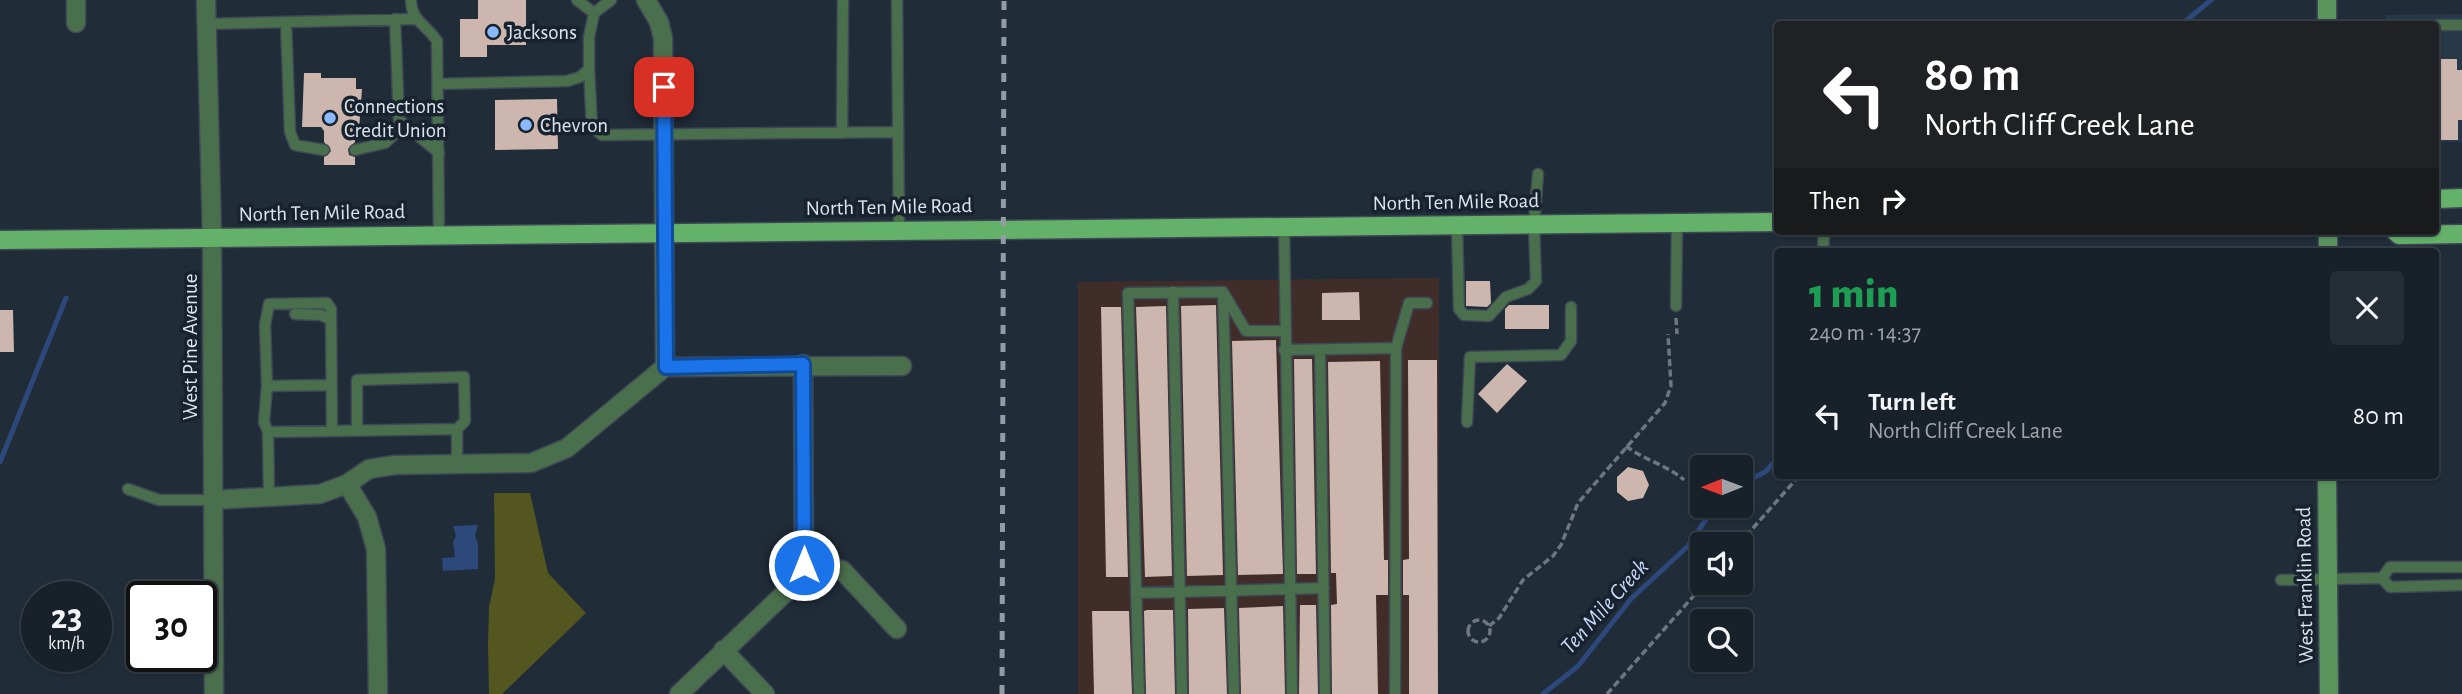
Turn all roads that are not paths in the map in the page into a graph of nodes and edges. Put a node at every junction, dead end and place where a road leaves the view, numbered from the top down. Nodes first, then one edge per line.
1 (76, 0) edge
2 (206, 0) edge
3 (411, 0) edge
4 (577, 0) edge
5 (611, 0) edge
6 (646, 0) edge
7 (843, 0) edge
8 (897, 0) edge
9 (2327, 0) edge
10 (594, 13) junction
11 (395, 19) junction
12 (415, 19) junction
13 (2327, 21) edge
14 (286, 22) junction
15 (76, 23) dead end
16 (206, 24) junction
17 (2439, 25) edge
18 (2462, 25) edge
19 (589, 69) junction
20 (438, 84) junction
21 (403, 126) junction
22 (842, 132) junction
23 (897, 132) junction
24 (665, 136) junction
25 (324, 150) dead end
26 (355, 150) dead end
27 (439, 153) junction
28 (1538, 174) dead end
29 (2462, 198) edge
30 (2439, 199) edge
31 (1677, 222) junction
32 (1774, 222) edge
33 (1534, 224) junction
34 (1457, 225) junction
35 (1284, 226) junction
36 (899, 230) junction
37 (666, 232) junction
38 (439, 234) junction
39 (2439, 234) edge
40 (2462, 234) edge
41 (212, 237) junction
42 (0, 240) edge
43 (1173, 292) junction
44 (1223, 292) junction
45 (1427, 303) dead end
46 (1676, 306) dead end
47 (1571, 307) dead end
48 (279, 314) dead end
49 (295, 314) dead end
50 (266, 318) junction
51 (331, 320) junction
52 (1283, 331) junction
53 (1396, 348) junction
54 (1284, 350) junction
55 (1320, 350) junction
56 (803, 364) junction
57 (902, 366) dead end
58 (666, 367) junction
59 (331, 385) junction
60 (267, 386) junction
61 (1467, 422) dead end
62 (457, 429) junction
63 (332, 430) junction
64 (357, 430) junction
65 (268, 432) junction
66 (457, 464) junction
67 (2327, 479) edge
68 (347, 484) junction
69 (128, 489) dead end
70 (269, 498) junction
71 (213, 500) junction
72 (804, 565) junction
73 (2462, 567) edge
74 (2382, 578) junction
75 (2328, 579) junction
76 (2281, 580) dead end
77 (2462, 585) edge
78 (1324, 588) junction
79 (1289, 589) junction
80 (1231, 590) junction
81 (1180, 592) junction
82 (1136, 593) junction
83 (897, 629) dead end
84 (723, 650) junction
85 (214, 694) edge
86 (378, 694) edge
87 (679, 694) edge
88 (765, 694) edge
89 (1139, 694) edge
90 (1182, 694) edge
91 (1234, 694) edge
92 (1292, 694) edge
93 (1325, 694) edge
94 (1395, 694) edge
95 (2329, 694) edge

1 - 15 street
2 - 16 street, West Pine Avenue
3 - 12 lane
4 - 10 lane
5 - 10 lane
6 - 24 street
7 - 22 lane
8 - 23 lane
9 - 13 main road
10 - 19 lane
11 - 12 lane
11 - 14 lane
11 - 21 lane
12 - 20 lane
14 - 16 lane
14 - 25 lane
16 - 41 street, West Pine Avenue
17 - 18 lane
19 - 20 lane
19 - 24 lane
20 - 27 lane
21 - 26 lane
21 - 27 lane
22 - 23 lane
22 - 24 lane
23 - 36 lane
24 - 37 street
27 - 38 lane
28 - 33 lane
29 - 30 main road
31 - 32 main road, North Ten Mile Road
31 - 33 main road, North Ten Mile Road
31 - 46 lane
33 - 34 main road, North Ten Mile Road
33 - 34 lane
34 - 35 main road, North Ten Mile Road
35 - 36 main road, North Ten Mile Road
35 - 52 lane
36 - 37 main road, North Ten Mile Road
37 - 38 main road, North Ten Mile Road
37 - 58 street
38 - 41 main road, North Ten Mile Road
39 - 40 main road
41 - 42 main road, North Ten Mile Road
41 - 71 street, West Pine Avenue
43 - 44 lane
43 - 81 lane
43 - 82 lane
44 - 52 lane
44 - 80 lane
45 - 53 lane
47 - 61 lane
48 - 50 lane
49 - 51 lane
50 - 51 lane
50 - 60 lane
51 - 59 lane
52 - 54 lane
53 - 55 lane
53 - 94 lane
54 - 55 lane
54 - 79 lane
55 - 78 lane
56 - 57 street
56 - 58 street
56 - 72 street
58 - 66 street
59 - 60 lane
59 - 63 lane
60 - 65 lane
62 - 64 lane
62 - 64 lane
62 - 66 lane
63 - 64 lane
63 - 65 lane
65 - 70 lane
66 - 68 street
67 - 75 main road, West Franklin Road
68 - 70 street
68 - 86 street
69 - 71 lane
70 - 71 street
71 - 85 street, West Pine Avenue
72 - 83 street
72 - 84 street
73 - 74 lane
74 - 75 lane
74 - 77 lane
75 - 76 lane
75 - 95 main road, West Franklin Road
78 - 79 lane
78 - 93 lane
79 - 80 lane
79 - 92 lane
80 - 81 lane
80 - 91 lane
81 - 82 lane
81 - 90 lane
82 - 89 lane
84 - 87 street
84 - 88 street

